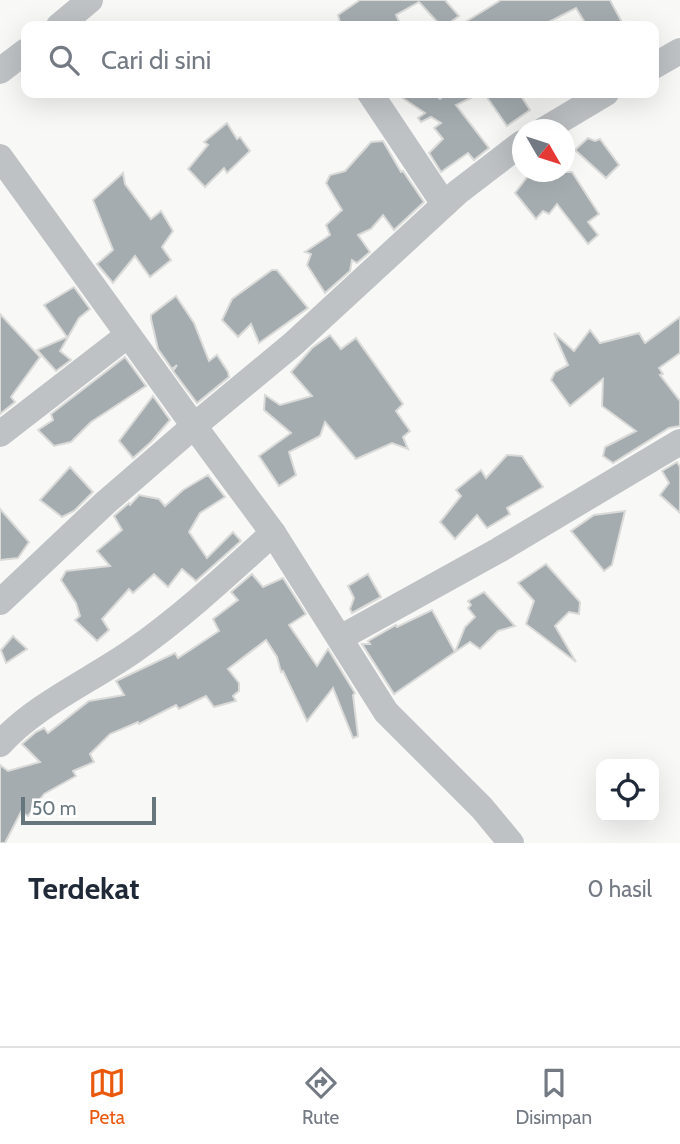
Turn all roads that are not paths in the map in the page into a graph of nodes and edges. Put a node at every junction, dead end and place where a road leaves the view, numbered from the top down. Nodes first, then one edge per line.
1 (90, 0) edge
2 (65, 21) edge
3 (680, 51) edge
4 (21, 55) edge
5 (659, 63) edge
6 (0, 71) edge
7 (373, 98) edge
8 (598, 98) edge
9 (562, 119) edge
10 (512, 152) edge
11 (0, 157) edge
12 (444, 204) junction
13 (128, 335) junction
14 (194, 426) junction
15 (0, 434) edge
16 (680, 442) edge
17 (273, 533) junction
18 (0, 602) edge
19 (340, 638) junction
20 (0, 744) edge
21 (511, 843) edge

1 - 2 street
3 - 5 street
4 - 6 street
7 - 12 street
8 - 9 street
10 - 12 street
11 - 13 street
12 - 14 street
13 - 14 street
13 - 15 street
14 - 17 street
14 - 18 street
16 - 19 street
17 - 19 street
17 - 20 street
19 - 21 street

